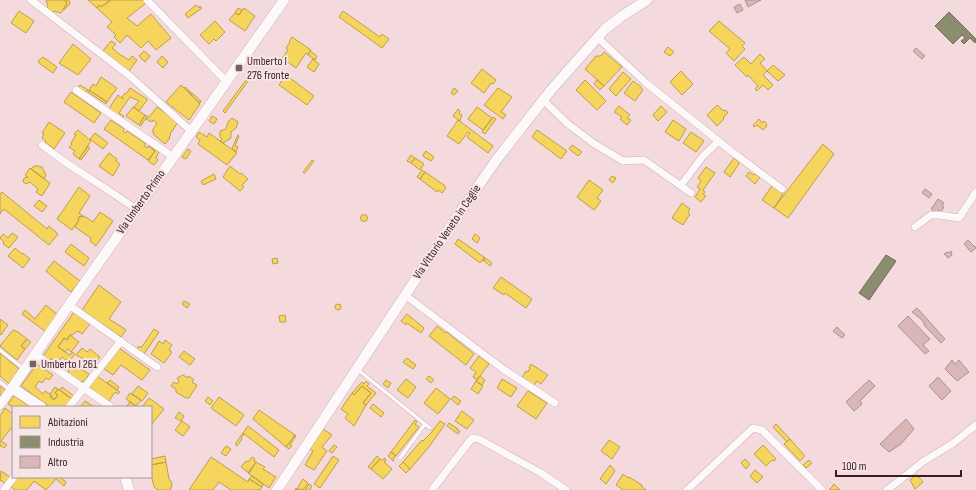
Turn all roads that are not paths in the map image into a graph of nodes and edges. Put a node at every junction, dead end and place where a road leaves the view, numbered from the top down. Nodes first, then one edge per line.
1 (31, 0) edge
2 (147, 0) edge
3 (284, 0) edge
4 (647, 0) edge
5 (597, 37) junction
6 (226, 81) junction
7 (76, 90) dead end
8 (543, 100) junction
9 (191, 131) junction
10 (719, 141) junction
11 (42, 145) dead end
12 (173, 157) junction
13 (682, 185) junction
14 (782, 189) dead end
15 (976, 192) edge
16 (691, 193) dead end
17 (137, 210) junction
18 (915, 227) dead end
19 (405, 295) junction
20 (69, 305) junction
21 (121, 341) junction
22 (0, 350) edge
23 (36, 355) junction
24 (157, 367) dead end
25 (356, 368) junction
26 (25, 370) junction
27 (0, 382) edge
28 (83, 388) junction
29 (11, 389) junction
30 (555, 404) dead end
31 (0, 405) edge
32 (39, 406) edge
33 (70, 406) edge
34 (110, 406) edge
35 (425, 424) junction
36 (976, 425) edge
37 (430, 428) dead end
38 (400, 458) dead end
39 (13, 478) edge
40 (125, 478) edge
41 (5, 488) edge
42 (129, 490) edge
43 (277, 490) edge
44 (432, 490) edge
45 (566, 490) edge
46 (687, 490) edge
47 (822, 490) edge
48 (887, 490) edge

1 - 9 street
2 - 6 street
3 - 6 main road, Via Umberto Primo
4 - 5 main road, Via Vittorio Veneto in Ceglie
5 - 8 main road, Via Vittorio Veneto in Ceglie
5 - 10 street
6 - 9 main road, Via Umberto Primo
7 - 12 street
8 - 13 street
8 - 19 main road, Via Vittorio Veneto in Ceglie
9 - 12 main road, Via Umberto Primo
10 - 13 street
10 - 14 street
11 - 17 street
12 - 17 main road, Via Umberto Primo
13 - 16 street
15 - 18 street
17 - 20 main road, Via Umberto Primo
19 - 25 main road, Via Vittorio Veneto in Ceglie
19 - 30 street
20 - 21 street
20 - 23 main road, Via Umberto Primo
21 - 24 street
21 - 28 street
22 - 26 lane
23 - 26 main road, Via Umberto Primo
23 - 28 street
25 - 35 lane
25 - 43 main road, Via Vittorio Veneto in Ceglie
26 - 29 main road, Via Umberto Primo
27 - 29 lane
28 - 33 street
28 - 34 street
29 - 31 street, Via Umberto Primo
29 - 32 main road
35 - 37 lane
35 - 38 lane
36 - 48 street
39 - 41 street
40 - 42 main road
44 - 45 street
46 - 47 street

